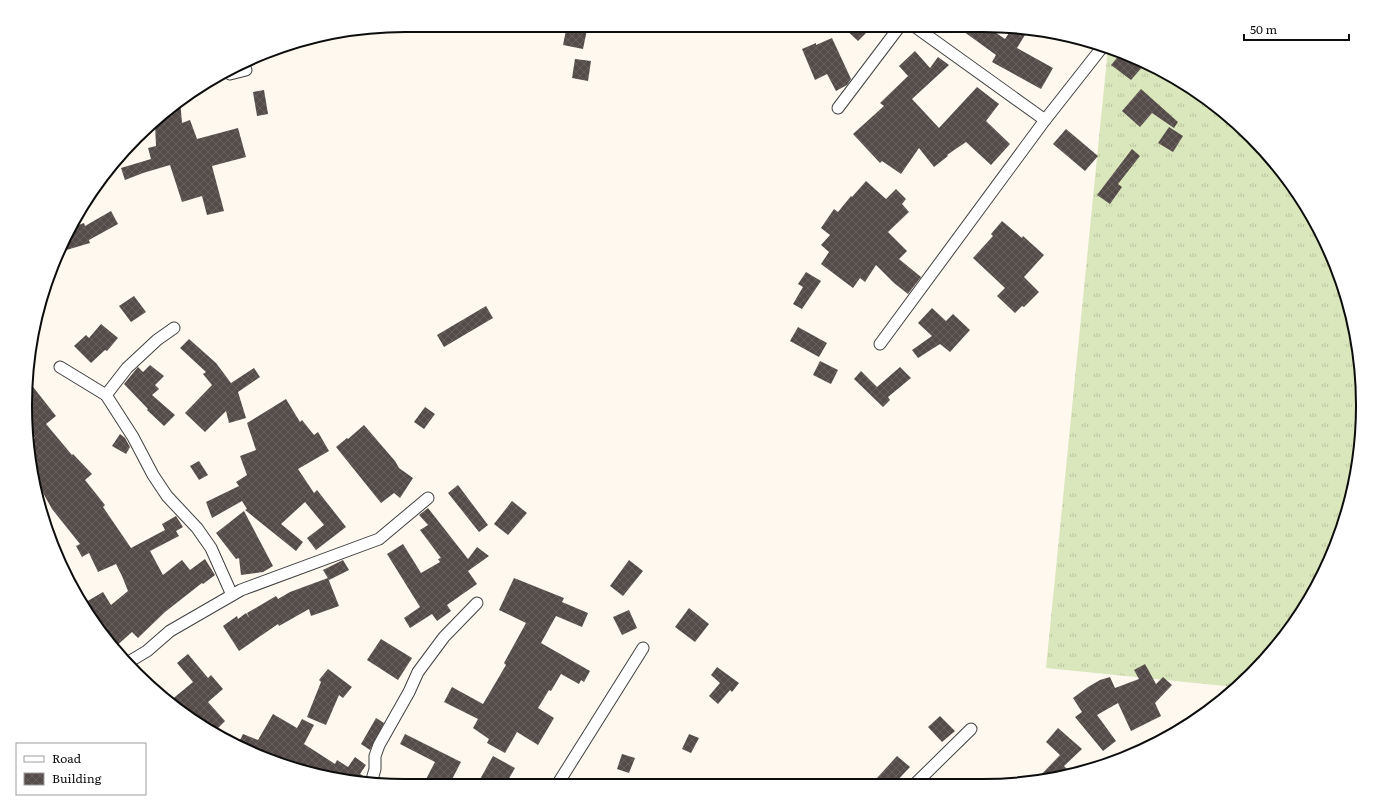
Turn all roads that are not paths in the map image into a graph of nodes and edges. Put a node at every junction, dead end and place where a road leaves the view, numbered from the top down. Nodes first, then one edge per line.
1 (895, 32) edge
2 (922, 32) edge
3 (1099, 51) edge
4 (246, 70) dead end
5 (238, 72) edge
6 (838, 108) dead end
7 (1046, 120) junction
8 (174, 328) dead end
9 (880, 344) dead end
10 (60, 367) dead end
11 (106, 395) junction
12 (428, 498) dead end
13 (232, 595) junction
14 (477, 603) dead end
15 (643, 648) dead end
16 (132, 660) edge
17 (971, 729) dead end
18 (373, 777) edge
19 (561, 779) edge
20 (920, 779) edge

1 - 6 street
2 - 7 street
3 - 7 street
4 - 5 street
7 - 9 street
8 - 11 street
10 - 11 street
11 - 13 street
12 - 13 street
13 - 16 street
14 - 18 street
15 - 19 street
17 - 20 street

